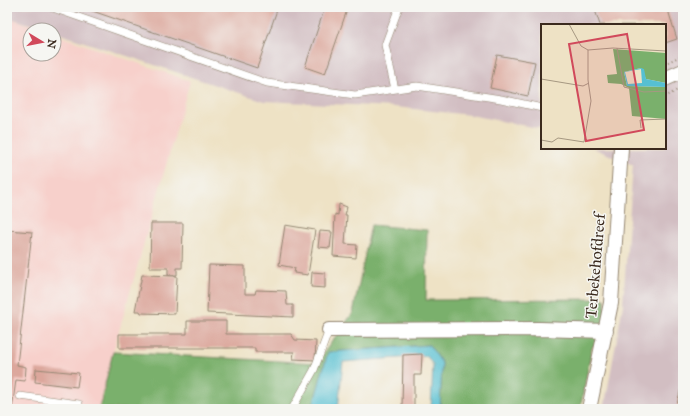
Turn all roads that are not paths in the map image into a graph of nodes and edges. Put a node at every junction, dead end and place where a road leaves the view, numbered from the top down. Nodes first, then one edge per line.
1 (50, 7) edge
2 (398, 7) edge
3 (683, 71) edge
4 (666, 79) edge
5 (395, 90) junction
6 (541, 108) edge
7 (621, 149) edge
8 (329, 330) joint
9 (606, 331) junction
10 (20, 396) dead end
11 (78, 409) edge
12 (292, 409) edge
13 (589, 409) edge

1 - 5 lane
2 - 5 lane
3 - 4 street
5 - 6 lane
7 - 9 street, Terbekehofdreef
8 - 9 street
8 - 12 lane
9 - 13 street, Terbekehofdreef
10 - 11 lane

